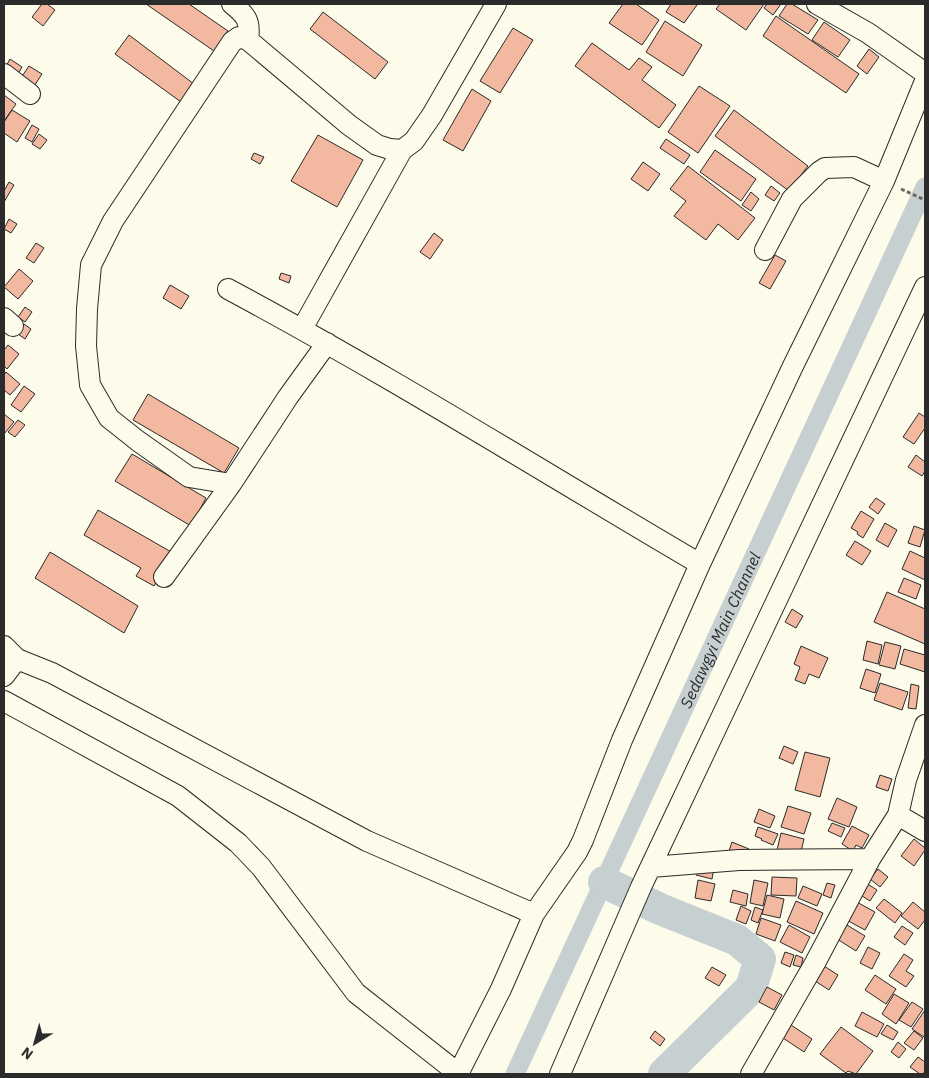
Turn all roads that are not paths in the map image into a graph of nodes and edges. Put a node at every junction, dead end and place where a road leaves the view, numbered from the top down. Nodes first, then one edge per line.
1 (232, 4) edge
2 (496, 4) edge
3 (817, 4) edge
4 (250, 22) edge
5 (925, 73) edge
6 (4, 74) edge
7 (925, 81) edge
8 (30, 94) dead end
9 (402, 150) junction
10 (892, 185) junction
11 (765, 250) dead end
12 (925, 287) edge
13 (228, 290) dead end
14 (302, 329) junction
15 (327, 343) junction
16 (231, 484) junction
17 (700, 564) junction
18 (164, 577) dead end
19 (10, 653) edge
20 (4, 676) edge
21 (4, 701) edge
22 (925, 725) edge
23 (898, 815) junction
24 (925, 831) edge
25 (870, 859) junction
26 (650, 867) junction
27 (534, 914) junction
28 (458, 1074) edge
29 (560, 1074) edge
30 (751, 1074) edge

1 - 4 street
2 - 9 street
3 - 5 street
4 - 9 street
4 - 16 street
6 - 8 street
7 - 10 street
9 - 14 street
10 - 11 street
10 - 17 street
12 - 26 street
13 - 14 street
14 - 15 street
15 - 16 street
15 - 17 street
16 - 18 street
17 - 27 street
19 - 20 street
19 - 27 street
21 - 28 street
22 - 23 street
23 - 24 street
23 - 25 street
25 - 26 street
25 - 30 street
26 - 29 street
27 - 28 street

